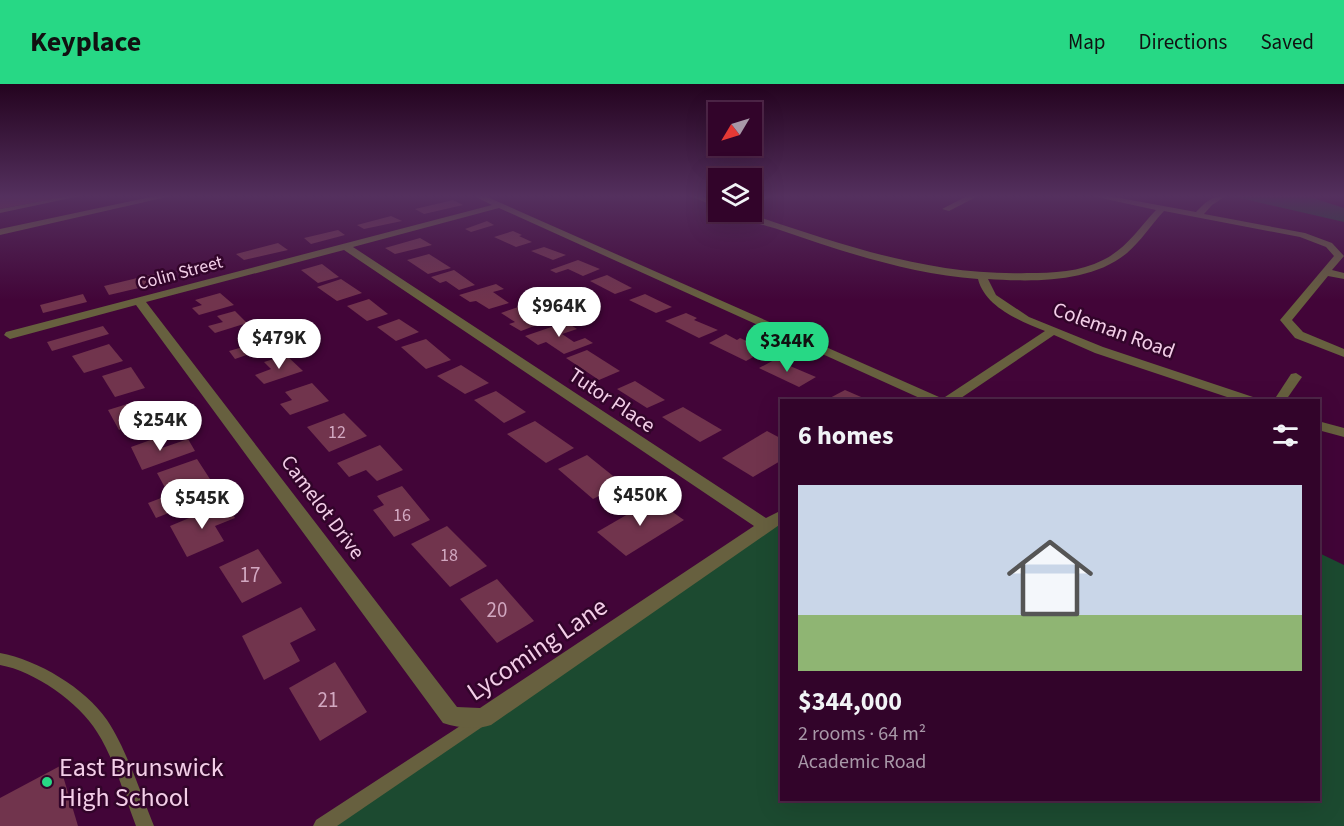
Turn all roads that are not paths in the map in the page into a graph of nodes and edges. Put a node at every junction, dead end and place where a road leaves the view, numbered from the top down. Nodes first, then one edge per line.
1 (407, 231) edge
2 (553, 231) edge
3 (792, 231) edge
4 (1142, 231) edge
5 (1283, 231) edge
6 (346, 247) junction
7 (1326, 272) junction
8 (982, 276) junction
9 (1344, 276) edge
10 (139, 301) junction
11 (1053, 331) junction
12 (9, 335) dead end
13 (1344, 353) edge
14 (1296, 377) dead end
15 (932, 399) edge
16 (951, 399) edge
17 (1245, 399) edge
18 (1281, 399) edge
19 (1320, 425) edge
20 (1344, 433) edge
21 (774, 520) edge
22 (0, 659) edge
23 (483, 718) junction
24 (145, 826) edge
25 (322, 826) edge

1 - 6 street, Colin Street
2 - 15 street
3 - 8 street
4 - 8 street
5 - 7 street
6 - 10 street, Colin Street
6 - 21 street, Tutor Place
7 - 9 street
7 - 13 street
8 - 11 street, Coleman Road
10 - 12 street, Colin Street
10 - 23 street, Camelot Drive
11 - 16 street
11 - 17 street, Coleman Road
14 - 18 street
19 - 20 street
21 - 23 street, Lycoming Lane
22 - 24 lane
23 - 25 lane, Lycoming Lane

